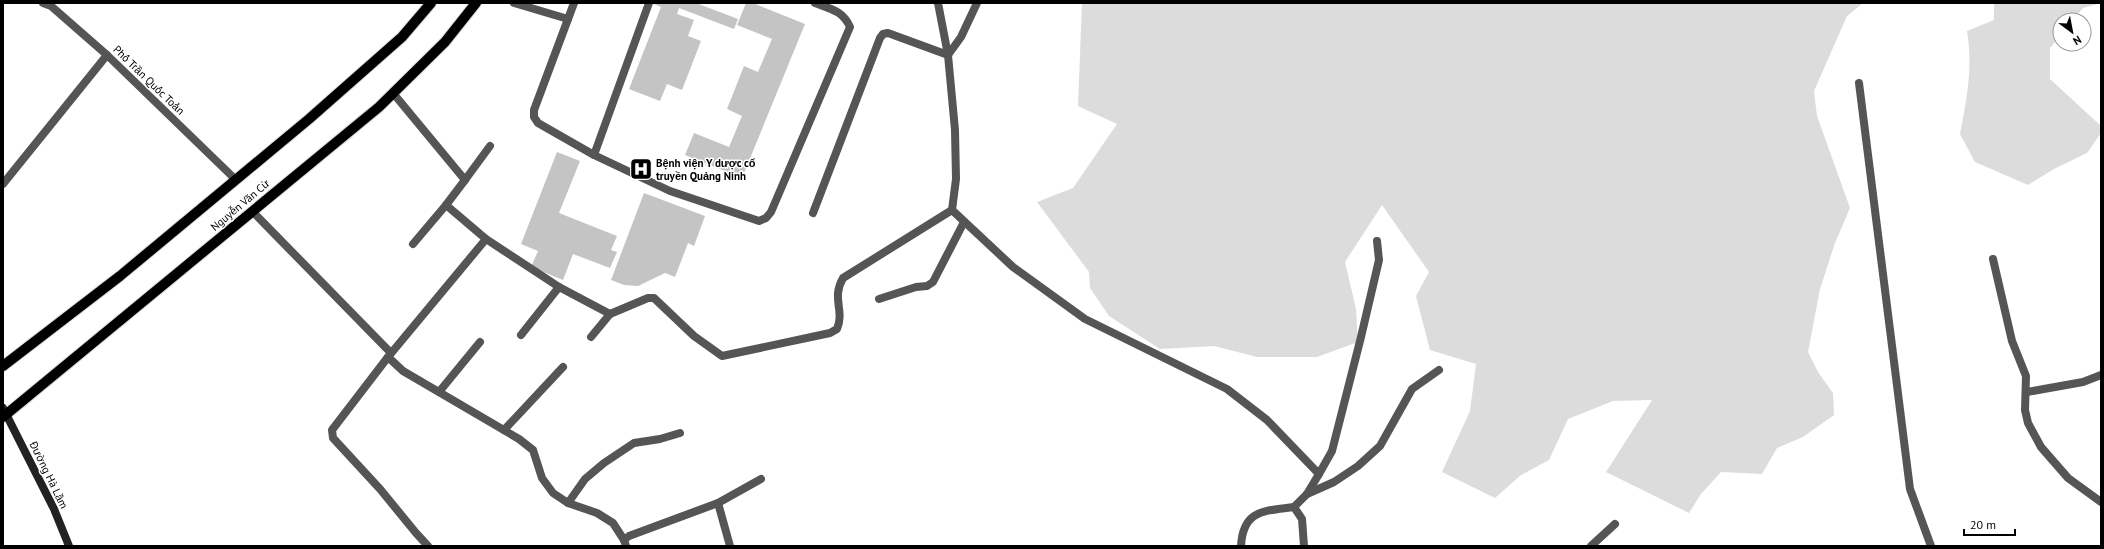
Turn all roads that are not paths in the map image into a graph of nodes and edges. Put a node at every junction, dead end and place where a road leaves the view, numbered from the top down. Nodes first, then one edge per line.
1 (42, 3) edge
2 (431, 3) edge
3 (476, 3) edge
4 (514, 3) edge
5 (574, 3) edge
6 (649, 3) edge
7 (815, 3) edge
8 (938, 3) edge
9 (977, 3) edge
10 (568, 19) junction
11 (948, 54) junction
12 (107, 55) junction
13 (1859, 83) dead end
14 (393, 94) junction
15 (490, 146) dead end
16 (594, 155) junction
17 (235, 179) junction
18 (465, 180) junction
19 (3, 184) edge
20 (446, 205) junction
21 (952, 210) junction
22 (252, 211) junction
23 (813, 213) dead end
24 (964, 222) junction
25 (486, 239) junction
26 (1377, 241) dead end
27 (413, 244) dead end
28 (1993, 259) dead end
29 (559, 287) junction
30 (879, 299) dead end
31 (610, 314) junction
32 (521, 335) dead end
33 (591, 336) dead end
34 (480, 342) dead end
35 (390, 355) junction
36 (3, 366) edge
37 (564, 367) dead end
38 (1440, 370) dead end
39 (2101, 376) edge
40 (439, 392) junction
41 (2027, 392) junction
42 (4, 413) edge
43 (504, 430) junction
44 (680, 433) dead end
45 (1319, 474) junction
46 (761, 479) dead end
47 (1306, 494) junction
48 (568, 502) junction
49 (2101, 502) edge
50 (718, 503) junction
51 (1294, 507) junction
52 (1615, 524) dead end
53 (625, 543) edge
54 (69, 546) edge
55 (428, 546) edge
56 (730, 546) edge
57 (1241, 546) edge
58 (1304, 546) edge
59 (1591, 546) edge
60 (1931, 546) edge

1 - 12 street, Phố Trần Quốc Toản
2 - 17 main road, Nguyễn Văn Cừ
3 - 14 main road, Nguyễn Văn Cừ
4 - 10 street
5 - 10 street
6 - 16 street
7 - 16 street
8 - 11 street
9 - 11 street
10 - 16 street
11 - 21 street
11 - 23 street
12 - 17 street, Phố Trần Quốc Toản
12 - 19 street
13 - 60 street
14 - 18 street
14 - 22 main road, Nguyễn Văn Cừ
15 - 18 street
17 - 36 main road, Nguyễn Văn Cừ
18 - 20 street
20 - 25 street
20 - 27 street
21 - 24 street
21 - 31 street
22 - 35 street
22 - 42 main road, Nguyễn Văn Cừ
24 - 30 street
24 - 45 street
25 - 29 street
25 - 35 street
26 - 45 street
28 - 41 street
29 - 31 street
29 - 32 street
31 - 33 street
34 - 40 street
35 - 40 street
35 - 55 street
37 - 43 street
38 - 47 street
39 - 41 street
40 - 43 street
41 - 49 street
42 - 54 main road, Đường Hà Lầm
43 - 48 street
44 - 48 street
45 - 47 street
46 - 50 street
47 - 51 street
48 - 53 street
50 - 53 street
50 - 56 street
51 - 57 street
51 - 58 street
52 - 59 street

